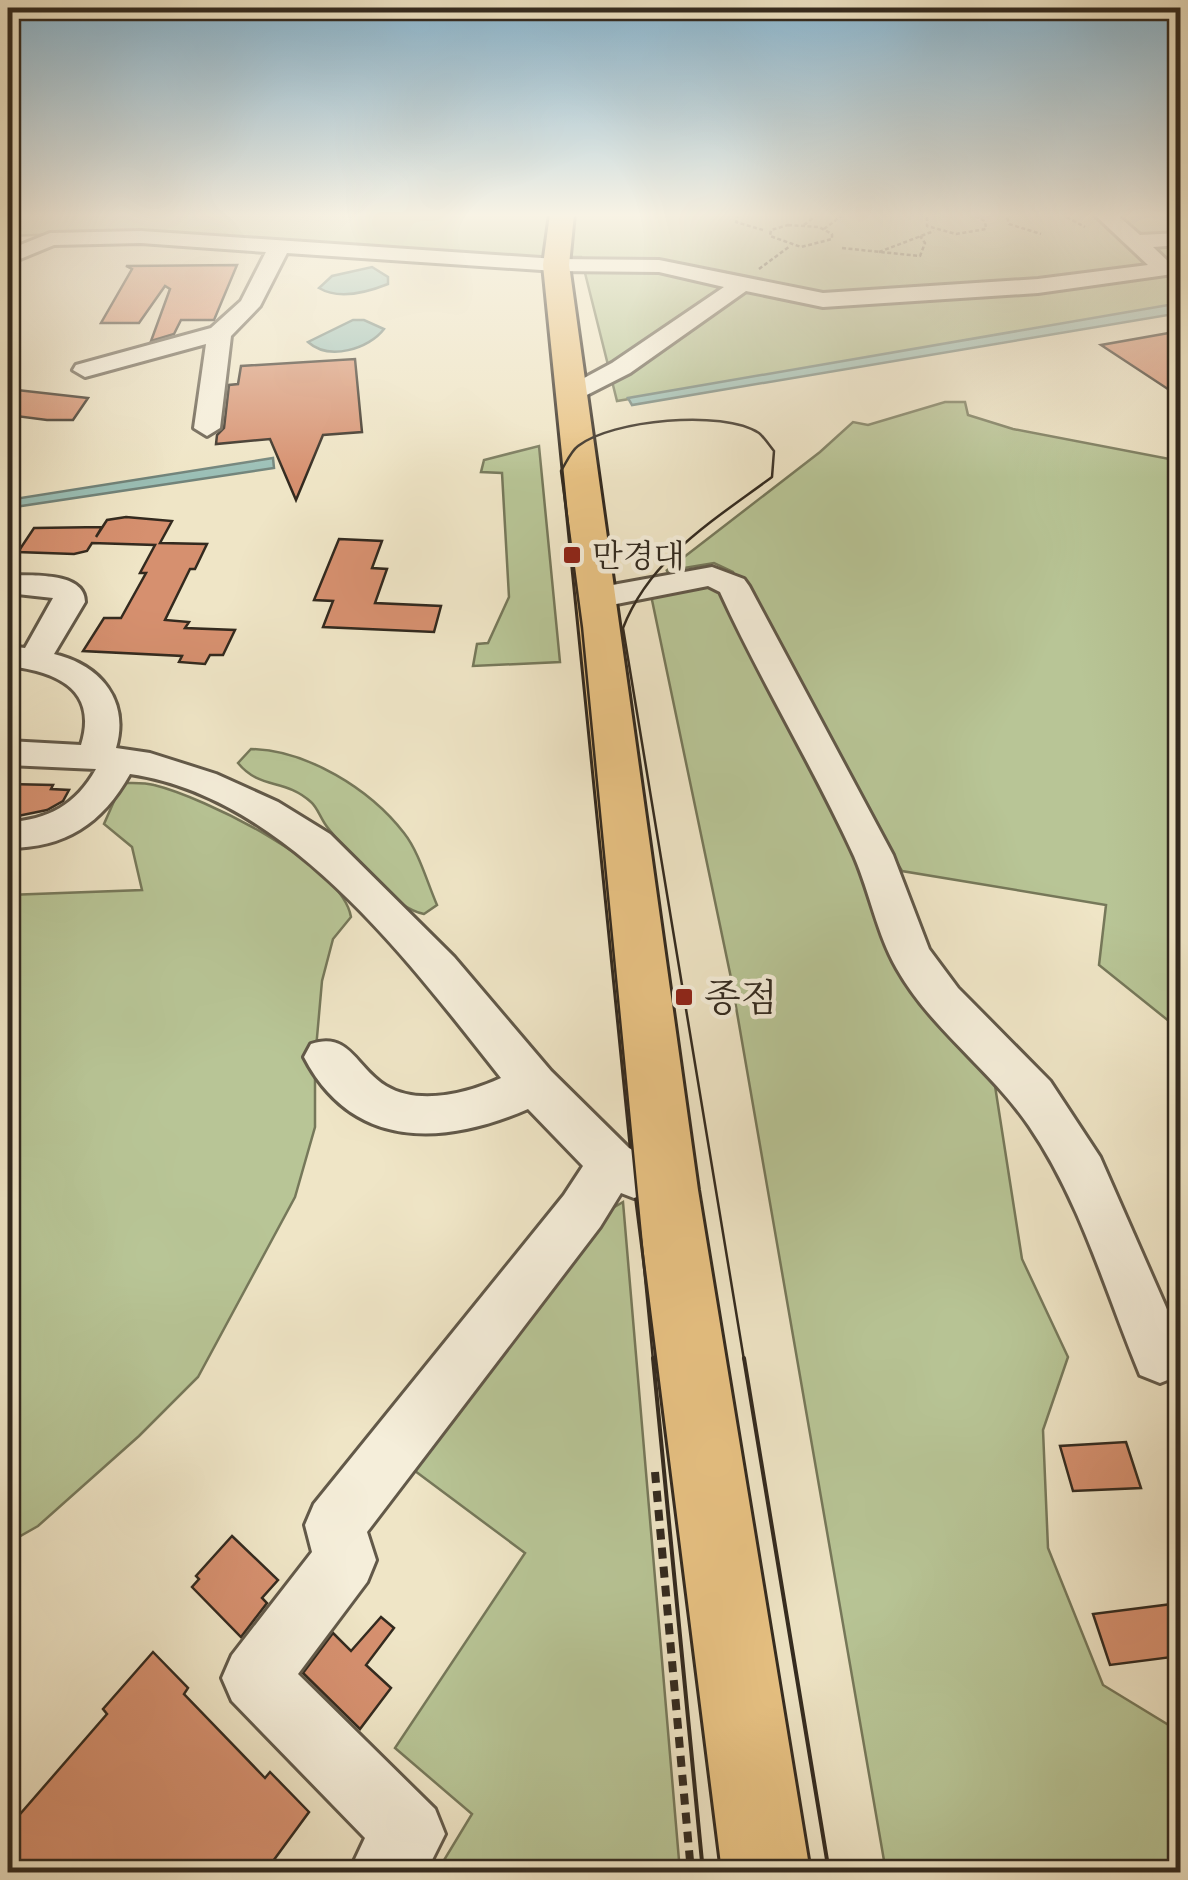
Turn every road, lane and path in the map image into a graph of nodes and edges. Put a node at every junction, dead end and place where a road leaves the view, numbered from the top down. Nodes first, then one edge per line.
1 (252, 302) edge
2 (560, 302) edge
3 (716, 302) edge
4 (219, 333) junction
5 (85, 370) dead end
6 (571, 395) junction
7 (207, 428) dead end
8 (8, 584) edge
9 (596, 598) junction
10 (21, 657) edge
11 (8, 753) edge
12 (107, 758) junction
13 (8, 835) edge
14 (353, 1068) dead end
15 (534, 1084) junction
16 (639, 1177) junction
17 (1160, 1356) dead end
18 (385, 1872) edge
19 (766, 1872) edge

1 - 4 street
2 - 6 main road
3 - 6 street
4 - 5 street
4 - 7 street
6 - 9 main road
8 - 10 street
9 - 16 main road
9 - 17 street
10 - 12 street
11 - 12 street
12 - 13 street
12 - 15 street
14 - 15 street
15 - 16 street
16 - 18 street
16 - 19 main road

